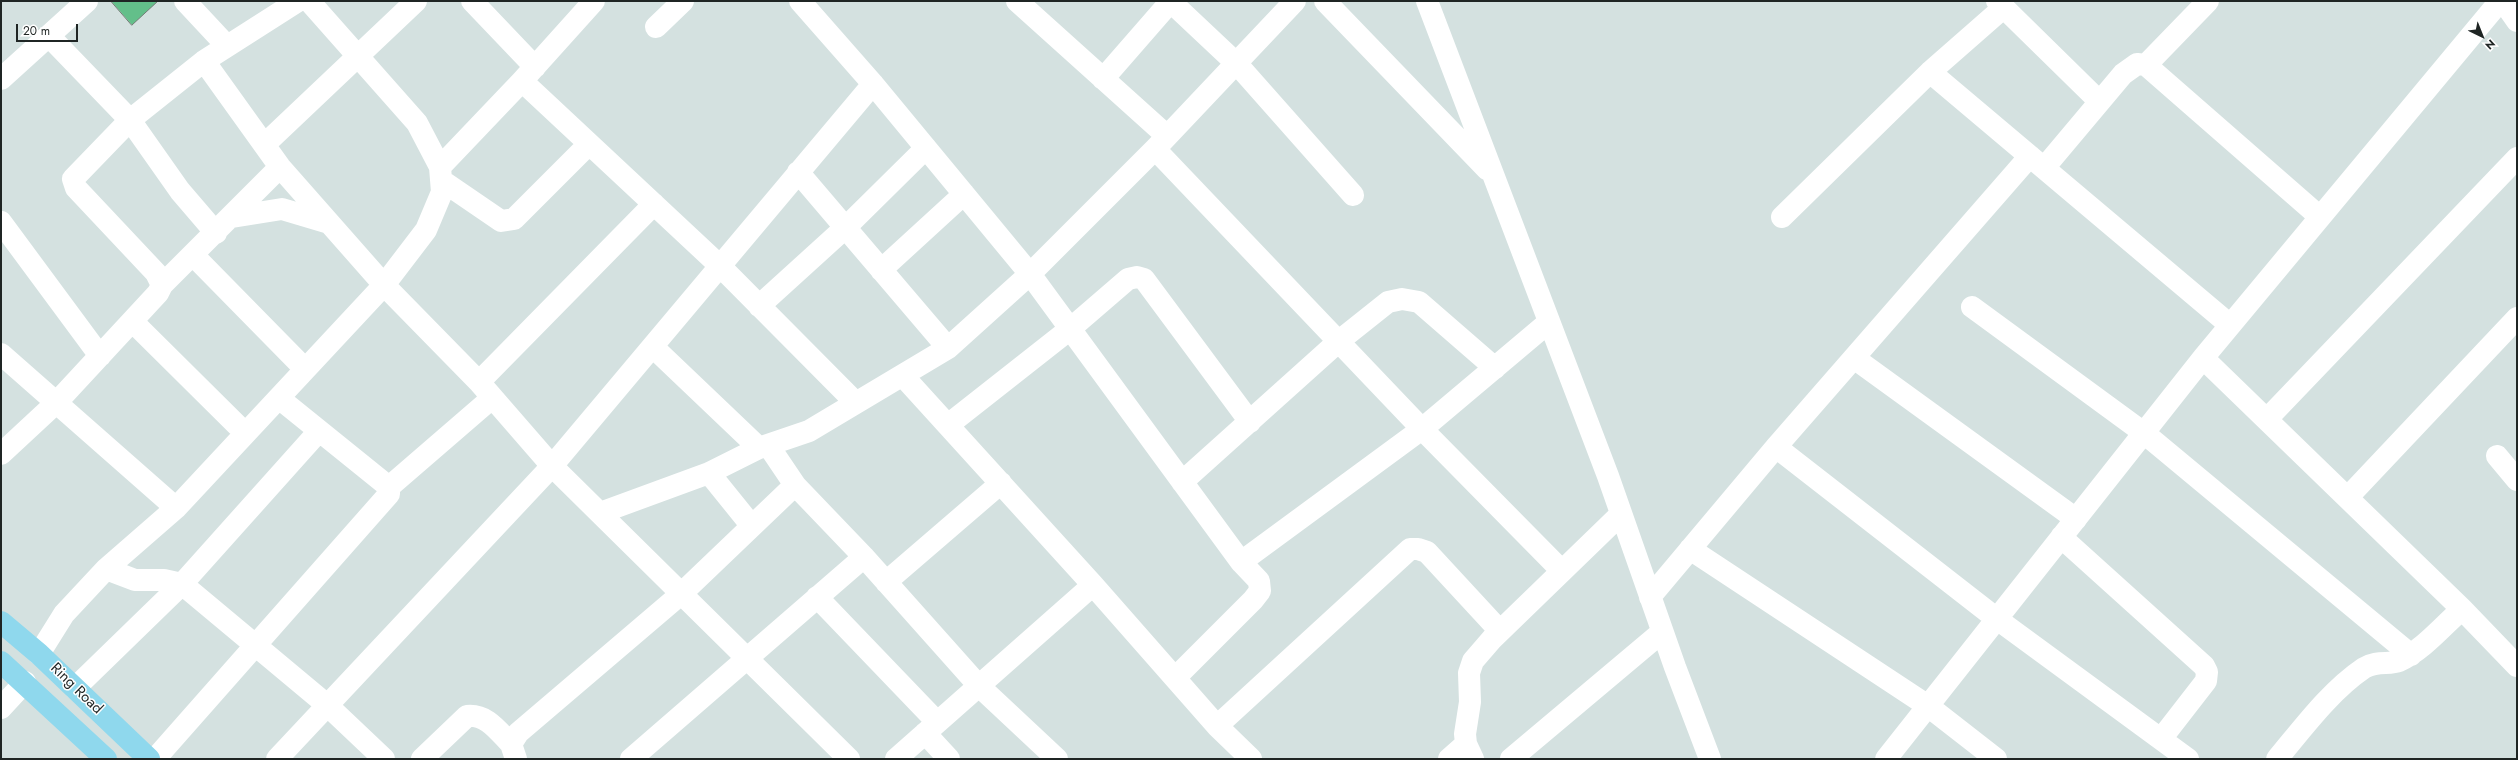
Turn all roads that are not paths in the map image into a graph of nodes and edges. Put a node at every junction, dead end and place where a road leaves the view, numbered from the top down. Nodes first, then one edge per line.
1 (87, 1) edge
2 (185, 1) edge
3 (298, 1) edge
4 (309, 1) edge
5 (416, 1) edge
6 (472, 1) edge
7 (594, 1) edge
8 (683, 1) edge
9 (1017, 1) edge
10 (1170, 1) edge
11 (1295, 1) edge
12 (1325, 1) edge
13 (1427, 1) edge
14 (2208, 1) edge
15 (2501, 1) edge
16 (806, 3) edge
17 (2000, 4) edge
18 (2517, 21) edge
19 (656, 27) dead end
20 (49, 36) junction
21 (227, 46) junction
22 (360, 56) junction
23 (204, 61) junction
24 (1237, 64) junction
25 (2146, 65) junction
26 (4, 71) edge
27 (1930, 72) junction
28 (528, 74) junction
29 (1104, 79) junction
30 (873, 84) junction
31 (2099, 101) junction
32 (130, 120) junction
33 (1161, 143) junction
34 (589, 144) junction
35 (264, 145) junction
36 (926, 148) junction
37 (2517, 158) edge
38 (2037, 162) junction
39 (280, 167) junction
40 (798, 172) junction
41 (440, 173) junction
42 (1494, 176) junction
43 (964, 194) junction
44 (1353, 195) dead end
45 (654, 204) junction
46 (232, 217) junction
47 (1782, 217) dead end
48 (2320, 217) junction
49 (1, 222) edge
50 (329, 222) junction
51 (846, 227) junction
52 (216, 233) junction
53 (193, 255) junction
54 (719, 265) junction
55 (881, 270) junction
56 (1030, 274) junction
57 (162, 284) junction
58 (384, 285) junction
59 (759, 306) junction
60 (1972, 307) dead end
61 (2517, 318) edge
62 (132, 321) junction
63 (1549, 322) junction
64 (2230, 326) junction
65 (1070, 329) junction
66 (1339, 342) junction
67 (653, 347) junction
68 (948, 348) junction
69 (100, 356) junction
70 (1854, 358) junction
71 (2203, 358) junction
72 (5, 363) edge
73 (1495, 368) junction
74 (305, 369) junction
75 (903, 376) junction
76 (486, 390) junction
77 (280, 399) junction
78 (57, 402) junction
79 (854, 402) junction
80 (2267, 419) junction
81 (1250, 422) junction
82 (948, 425) junction
83 (1422, 428) junction
84 (319, 431) junction
85 (246, 433) junction
86 (2144, 433) junction
87 (763, 446) junction
88 (1776, 447) junction
89 (1, 454) edge
90 (2497, 456) dead end
91 (552, 466) junction
92 (709, 473) junction
93 (2517, 480) edge
94 (1182, 482) junction
95 (1001, 483) junction
96 (794, 485) junction
97 (389, 487) junction
98 (2348, 498) junction
99 (176, 508) junction
100 (600, 513) junction
101 (1621, 514) junction
102 (2076, 519) junction
103 (751, 525) junction
104 (2061, 537) junction
105 (1690, 550) junction
106 (864, 557) junction
107 (1241, 562) junction
108 (106, 569) junction
109 (1562, 571) junction
110 (886, 582) junction
111 (182, 584) junction
112 (1093, 585) junction
113 (681, 594) junction
114 (817, 597) junction
115 (1650, 597) junction
116 (2462, 609) junction
117 (1997, 618) junction
118 (1, 622) edge
119 (1500, 631) junction
120 (1662, 632) junction
121 (255, 645) junction
122 (39, 654) junction
123 (2411, 655) junction
124 (748, 660) junction
125 (1, 662) edge
126 (2517, 666) edge
127 (1175, 678) junction
128 (25, 682) junction
129 (979, 686) junction
130 (75, 688) junction
131 (327, 705) junction
132 (1928, 706) junction
133 (1, 708) edge
134 (1217, 726) junction
135 (931, 727) junction
136 (2161, 739) junction
137 (513, 752) edge
138 (1469, 752) edge
139 (106, 759) edge
140 (149, 759) edge
141 (155, 759) edge
142 (277, 759) edge
143 (384, 759) edge
144 (422, 759) edge
145 (631, 759) edge
146 (849, 759) edge
147 (896, 759) edge
148 (949, 759) edge
149 (1057, 759) edge
150 (1252, 759) edge
151 (1449, 759) edge
152 (1511, 759) edge
153 (1710, 759) edge
154 (1886, 759) edge
155 (1996, 759) edge
156 (2188, 759) edge
157 (2277, 759) edge

1 - 20 street
2 - 21 street
3 - 21 street
4 - 22 street
5 - 22 street
6 - 28 street
7 - 28 street
8 - 19 street
9 - 29 street
10 - 24 street
10 - 29 street
11 - 24 street
12 - 42 street
13 - 42 street
14 - 25 street
15 - 18 street
15 - 48 street
16 - 30 street
17 - 27 street
17 - 31 street
20 - 26 street
20 - 32 street
21 - 23 street
22 - 35 street
22 - 41 street
23 - 32 street
23 - 35 street
24 - 33 street
24 - 44 street
25 - 31 street
25 - 48 street
27 - 38 street
27 - 47 street
28 - 34 street
28 - 41 street
29 - 33 street
30 - 36 street
30 - 40 street
31 - 38 street
32 - 52 street
32 - 57 street
33 - 56 street
33 - 66 street
34 - 41 street
34 - 45 street
35 - 39 street
36 - 43 street
36 - 51 street
37 - 80 street
38 - 64 street
38 - 70 street
39 - 46 street
39 - 50 street
40 - 51 street
40 - 54 street
41 - 58 street
42 - 63 street
43 - 55 street
43 - 56 street
45 - 54 street
45 - 76 street
46 - 50 street
46 - 52 street
48 - 64 street
49 - 69 street
50 - 58 street
51 - 55 street
51 - 59 street
52 - 53 street
53 - 57 street
53 - 74 street
54 - 59 street
54 - 67 street
55 - 68 street
56 - 65 street
56 - 68 street
57 - 62 street
58 - 74 street
58 - 76 street
59 - 79 street
60 - 86 street
61 - 98 street
62 - 69 street
62 - 85 street
63 - 73 street
63 - 101 street
64 - 71 street
65 - 81 street
65 - 82 street
65 - 94 street
66 - 73 street
66 - 81 street
66 - 83 street
67 - 87 street
67 - 91 street
68 - 75 street
69 - 78 street
70 - 88 street
70 - 102 street
71 - 80 street
71 - 86 street
72 - 78 street
73 - 83 street
74 - 77 street
75 - 79 street
75 - 82 street
76 - 91 street
76 - 97 street
77 - 84 street
77 - 85 street
78 - 89 street
78 - 99 street
79 - 87 street
80 - 98 street
81 - 94 street
82 - 95 street
83 - 107 street
83 - 109 street
84 - 97 street
84 - 111 street
85 - 99 street
86 - 102 street
86 - 123 street
87 - 92 street
87 - 96 street
88 - 105 street
88 - 117 street
90 - 93 street
91 - 100 street
91 - 131 street
92 - 100 street
92 - 103 street
94 - 107 street
95 - 110 street
95 - 112 street
96 - 103 street
96 - 106 street
97 - 121 street
98 - 116 street
99 - 108 street
100 - 113 street
101 - 109 street
101 - 115 street
102 - 104 street
103 - 113 street
104 - 117 street
104 - 136 street
105 - 115 street
105 - 132 street
106 - 110 street
106 - 114 street
107 - 127 street
108 - 111 street
108 - 122 street
109 - 119 street
110 - 129 street
111 - 121 street
111 - 130 street
112 - 127 street
112 - 129 street
113 - 124 street
113 - 137 street
114 - 124 street
114 - 135 street
115 - 120 street
116 - 123 street
116 - 126 street
117 - 132 street
117 - 136 street
118 - 122 main road, Ring Road
119 - 134 street
119 - 138 street
120 - 152 street
120 - 153 street
121 - 131 street
121 - 141 street
122 - 130 main road, Ring Road
123 - 157 street
124 - 145 street
124 - 146 street
125 - 128 main road, Ring Road
127 - 134 street
128 - 133 street
128 - 139 main road, Ring Road
129 - 135 street
129 - 149 street
130 - 140 main road, Ring Road
131 - 142 street
131 - 143 street
132 - 154 street
132 - 155 street
134 - 150 street
135 - 147 street
135 - 148 street
136 - 156 street
137 - 144 street
138 - 151 street

